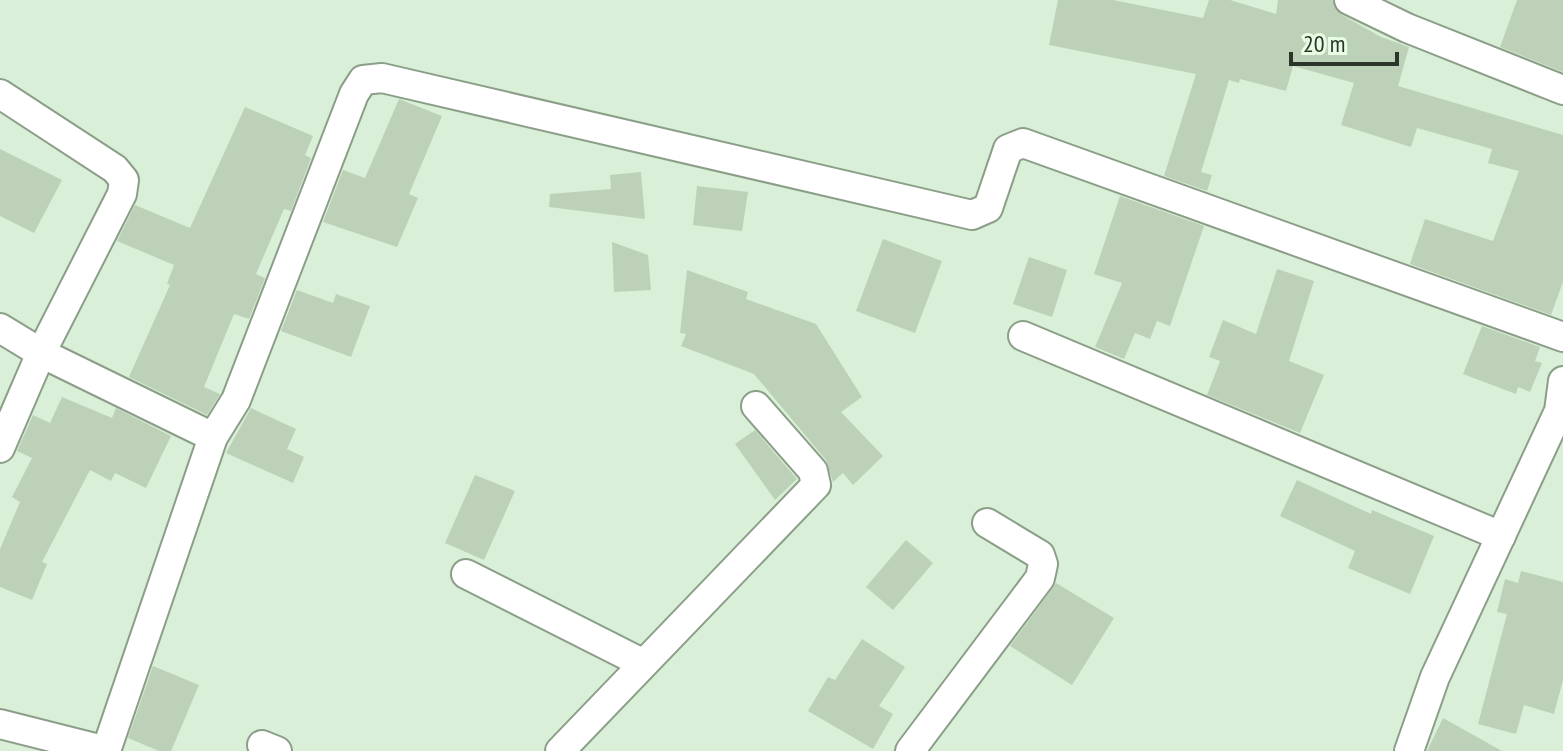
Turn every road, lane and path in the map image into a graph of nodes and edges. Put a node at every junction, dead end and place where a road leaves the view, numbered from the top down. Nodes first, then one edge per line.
1 (1349, 0) edge
2 (1563, 90) edge
3 (0, 94) edge
4 (0, 328) edge
5 (1023, 336) dead end
6 (1563, 337) edge
7 (41, 353) junction
8 (1563, 381) edge
9 (756, 406) dead end
10 (1561, 412) edge
11 (213, 437) junction
12 (0, 448) edge
13 (987, 523) dead end
14 (1501, 536) junction
15 (466, 574) dead end
16 (642, 663) junction
17 (0, 725) edge
18 (107, 751) edge
19 (560, 751) edge
20 (910, 751) edge
21 (1409, 751) edge

1 - 2 street
3 - 7 street
4 - 7 street
5 - 14 street
6 - 11 street
7 - 11 street
7 - 12 street
8 - 10 street
9 - 16 street
10 - 14 street
11 - 18 street
13 - 20 street
14 - 21 street
15 - 16 street
16 - 19 street
17 - 18 street

